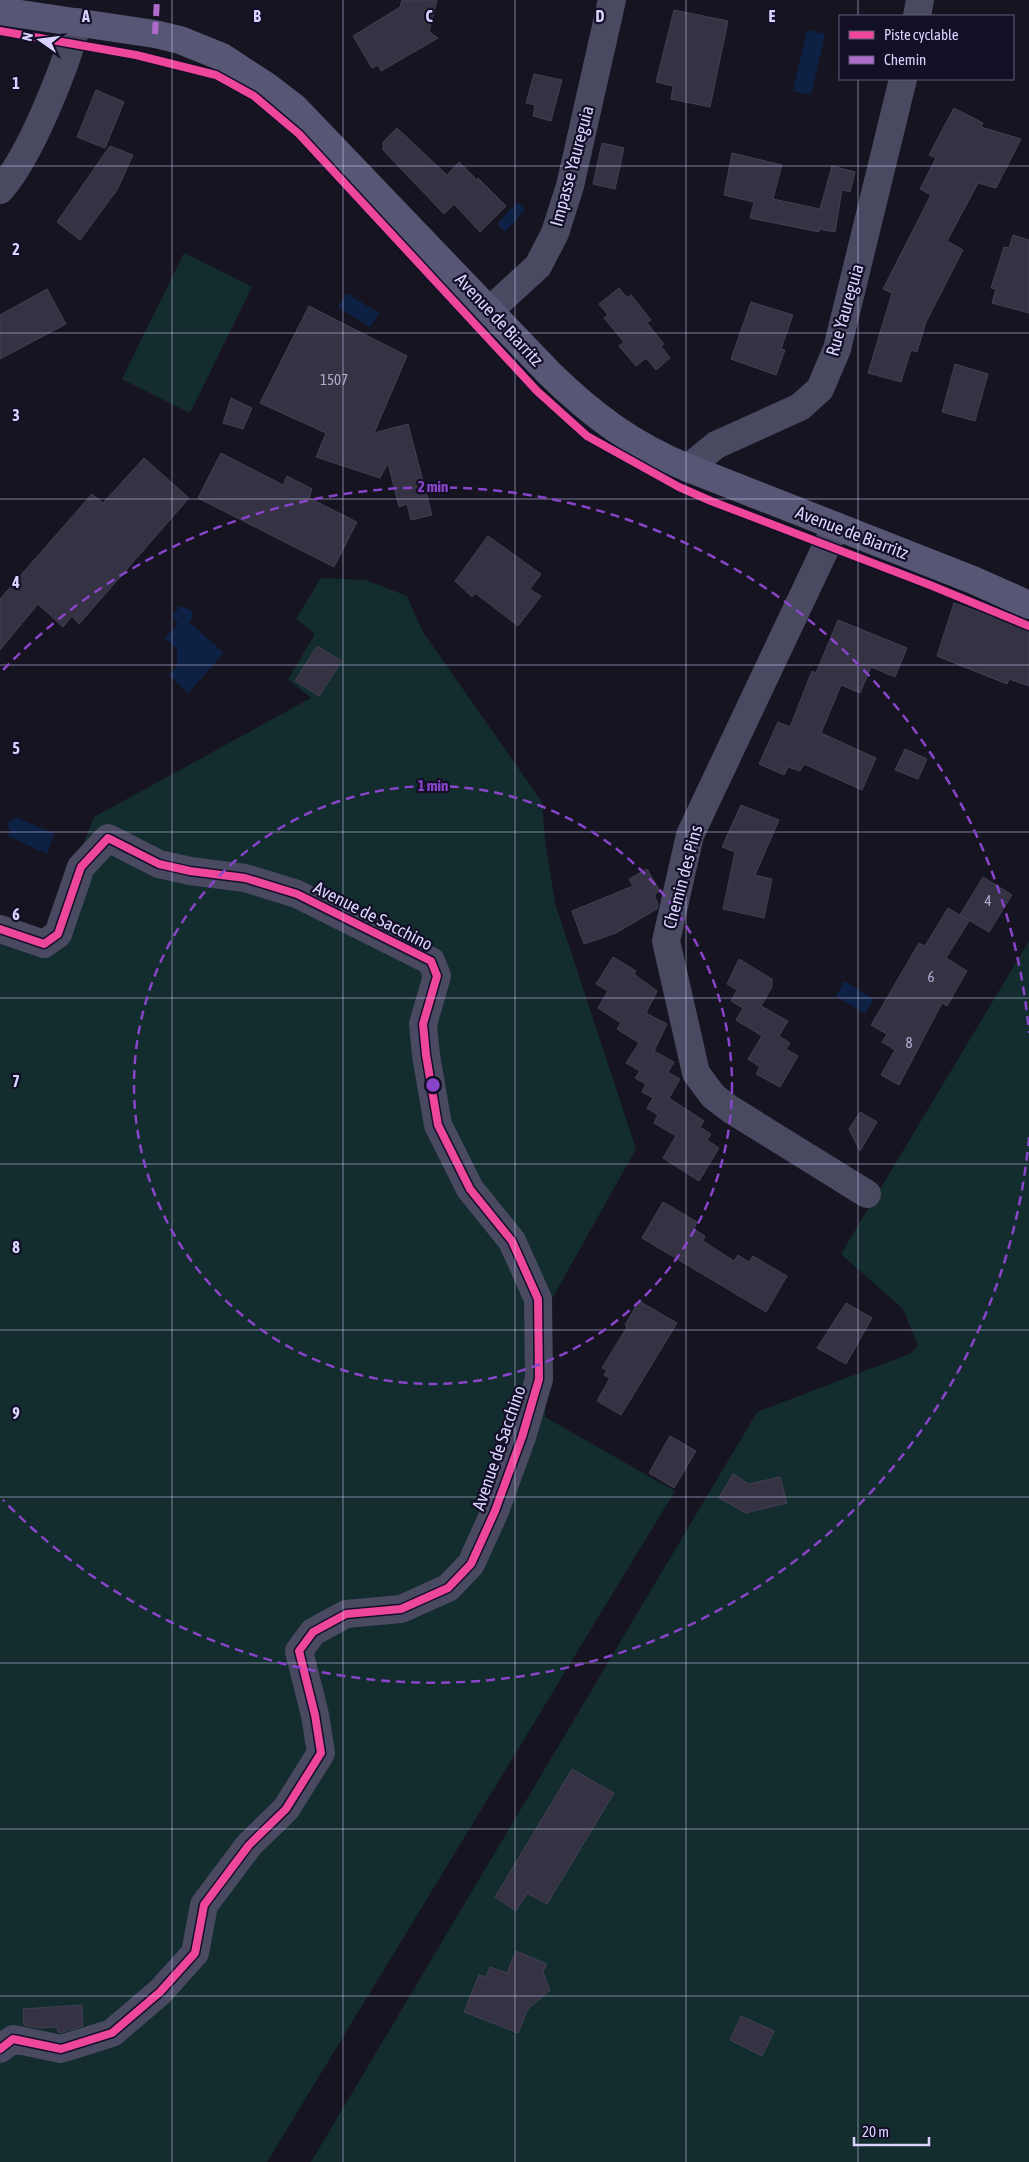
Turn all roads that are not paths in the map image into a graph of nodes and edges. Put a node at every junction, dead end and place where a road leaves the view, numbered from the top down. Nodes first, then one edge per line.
1 (612, 0) edge
2 (920, 0) edge
3 (0, 12) edge
4 (917, 15) edge
5 (78, 22) junction
6 (902, 80) edge
7 (0, 190) edge
8 (490, 310) junction
9 (688, 468) junction
10 (836, 526) junction
11 (1029, 605) edge
12 (0, 928) edge
13 (867, 1194) dead end
14 (0, 2049) edge

1 - 8 street, Impasse Yaureguia
2 - 4 street
3 - 5 main road, Avenue de Biarritz
5 - 7 street
5 - 8 main road, Avenue de Biarritz
6 - 9 street, Rue Yaureguia
8 - 9 main road, Avenue de Biarritz
9 - 10 main road, Avenue de Biarritz
10 - 11 main road, Avenue de Biarritz
10 - 13 street, Chemin des Pins
12 - 14 street, Avenue de Sacchino

